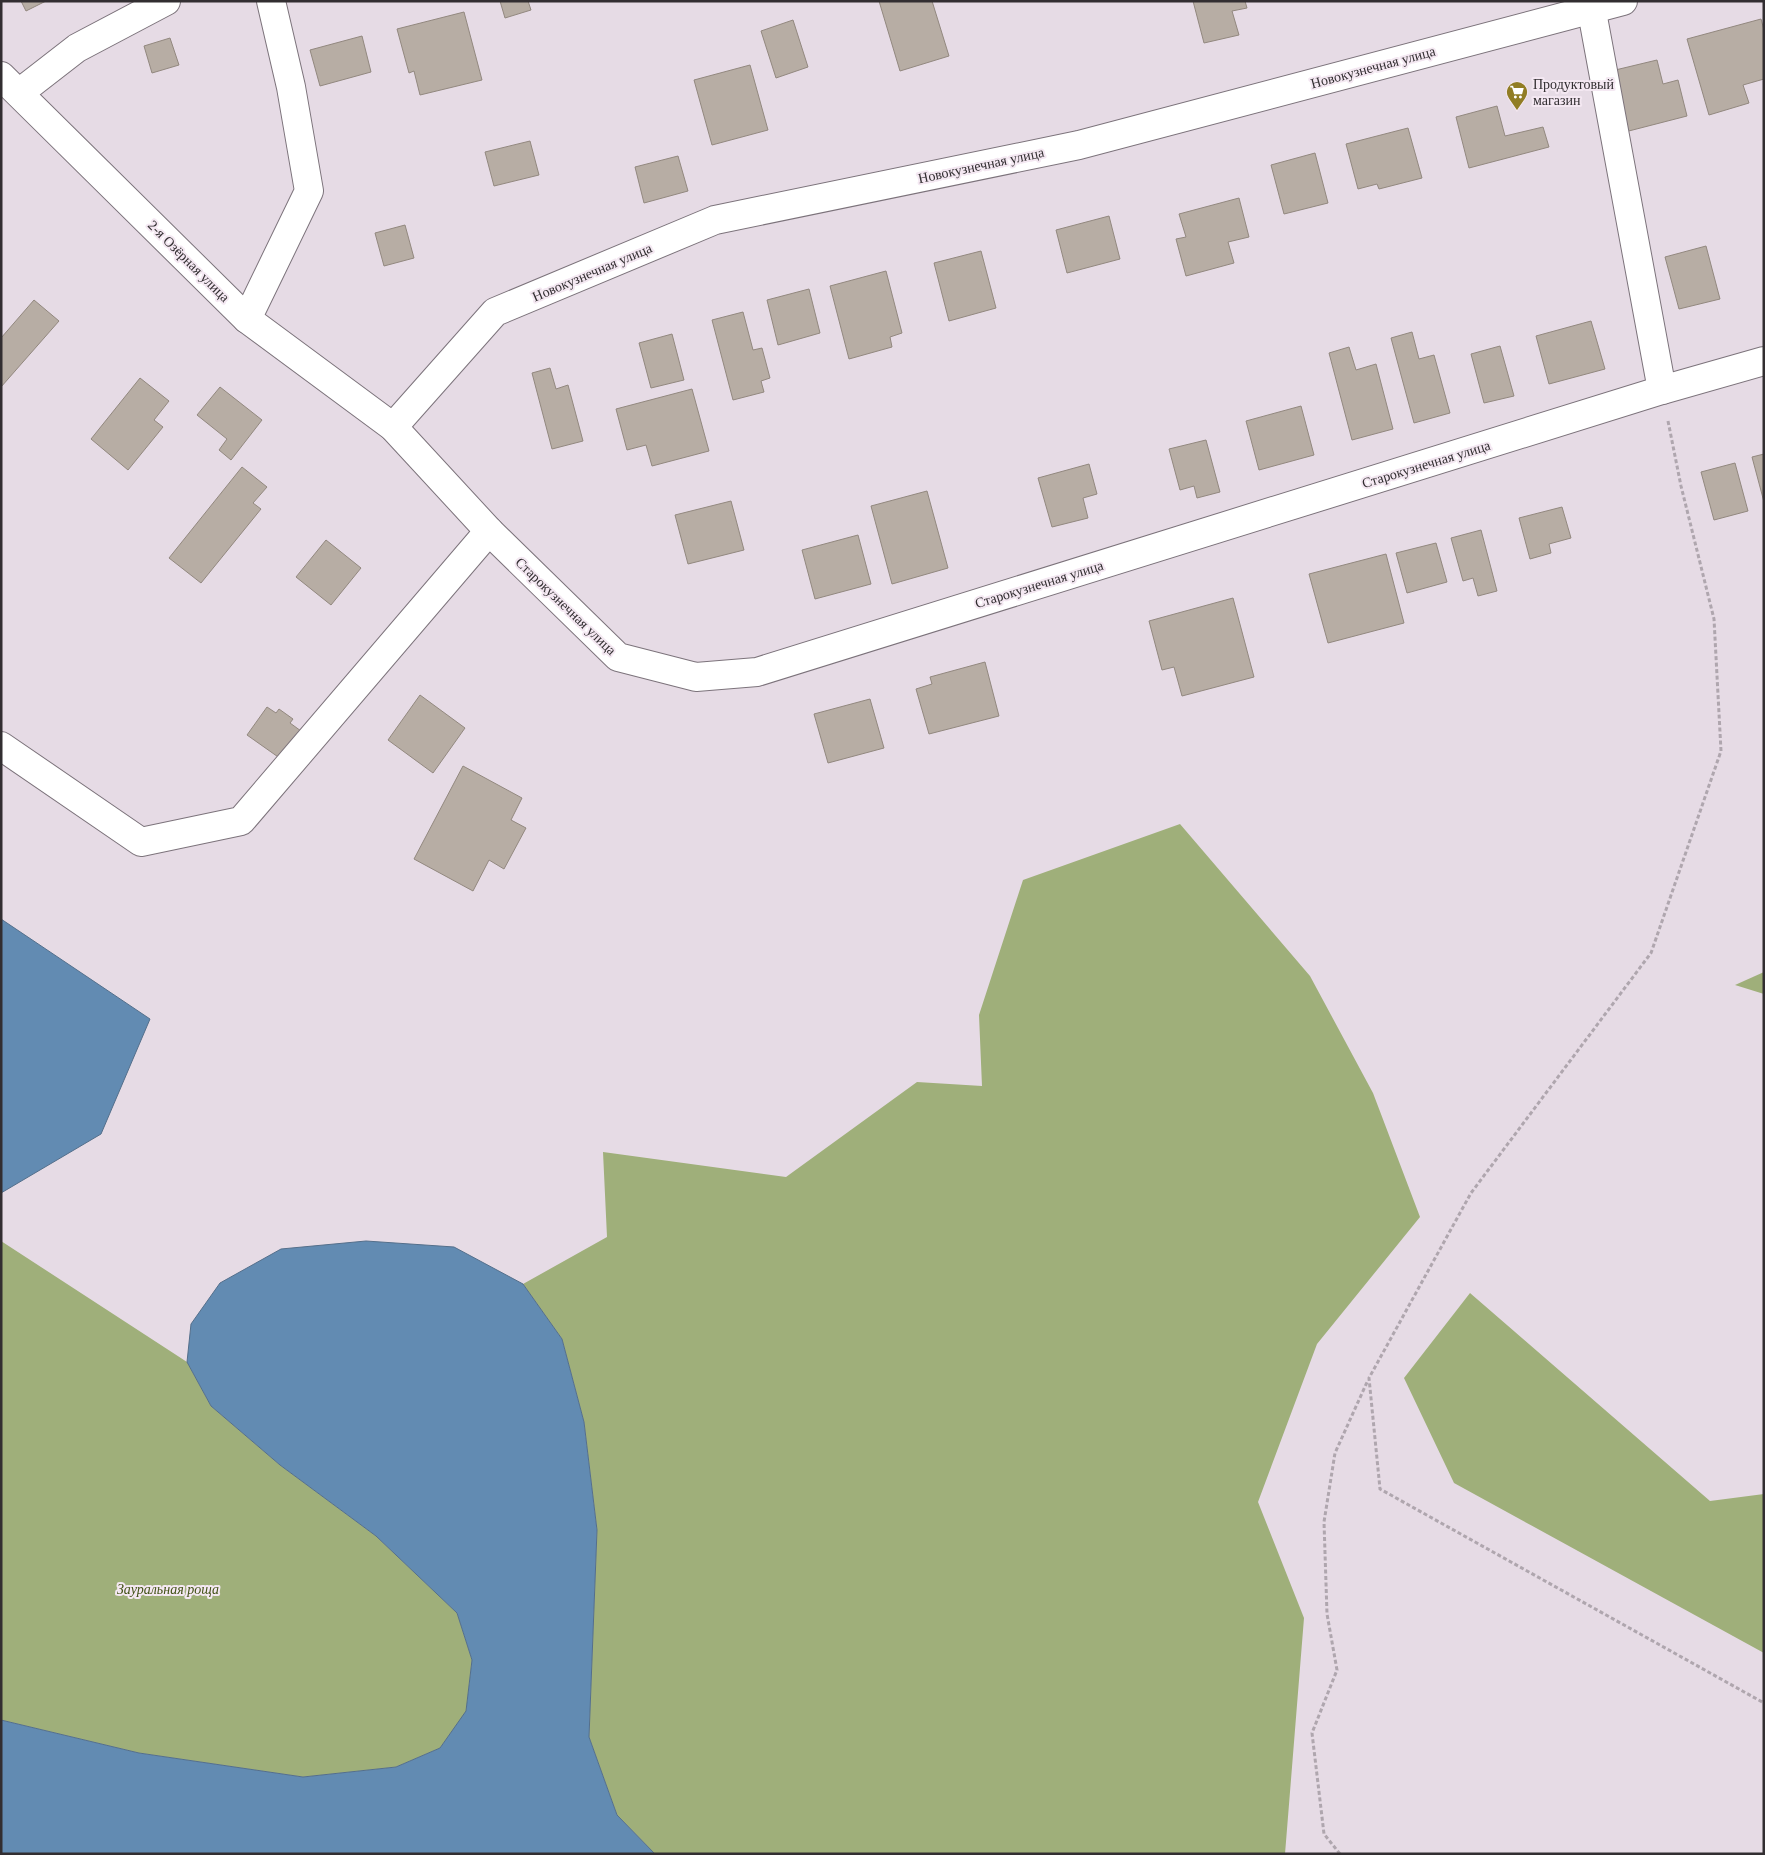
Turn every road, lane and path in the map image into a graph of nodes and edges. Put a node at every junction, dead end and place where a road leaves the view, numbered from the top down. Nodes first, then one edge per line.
1 (166, 1) edge
2 (271, 1) edge
3 (1623, 1) edge
4 (1590, 5) edge
5 (10, 85) edge
6 (247, 319) junction
7 (1764, 361) edge
8 (1662, 390) junction
9 (394, 427) junction
10 (489, 531) junction
11 (1, 746) edge
12 (1369, 1378) junction
13 (1764, 1704) edge
14 (1340, 1854) edge

1 - 5 street
2 - 6 street
3 - 4 street, Новокузнечная улица
4 - 8 street
4 - 9 street, Новокузнечная улица
5 - 6 street, 2-я Озёрная улица
6 - 9 street, 2-я Озёрная улица
7 - 8 street, Старокузнечная улица
8 - 10 street, Старокузнечная улица
8 - 12 path
9 - 10 street, Старокузнечная улица
10 - 11 street
12 - 13 path
12 - 14 path

